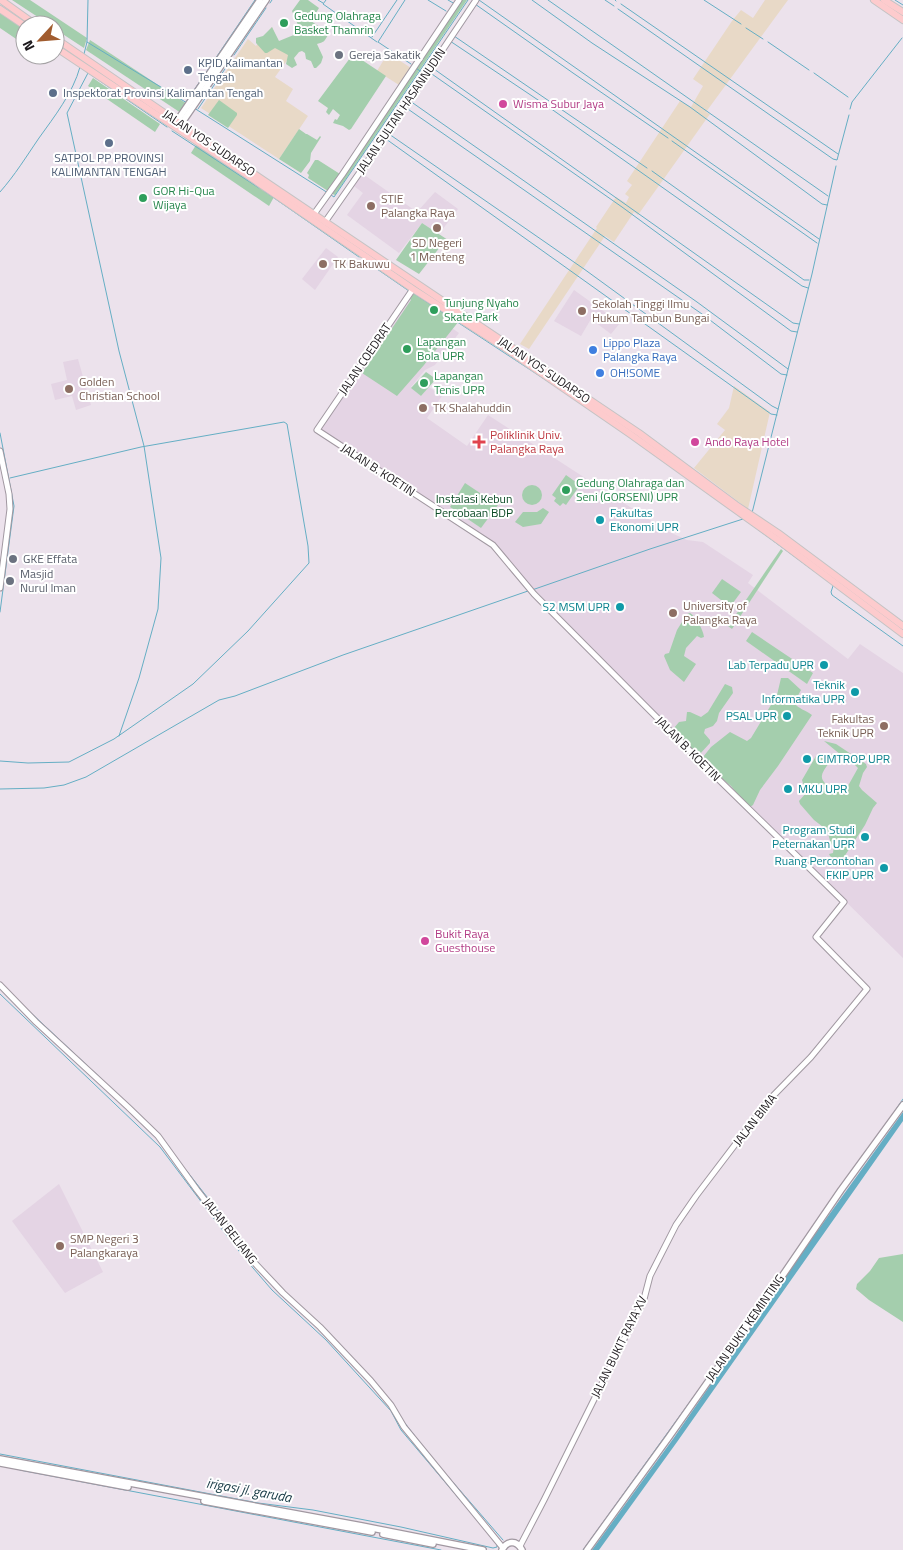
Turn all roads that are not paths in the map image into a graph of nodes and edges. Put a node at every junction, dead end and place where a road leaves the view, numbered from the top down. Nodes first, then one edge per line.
1 (0, 0) edge
2 (260, 0) edge
3 (266, 0) edge
4 (459, 0) edge
5 (476, 0) edge
6 (874, 0) edge
7 (884, 0) edge
8 (0, 9) edge
9 (903, 12) edge
10 (22, 15) edge
11 (15, 19) edge
12 (903, 20) edge
13 (65, 46) edge
14 (65, 52) edge
15 (82, 60) junction
16 (190, 106) junction
17 (177, 125) junction
18 (229, 160) junction
19 (314, 214) junction
20 (325, 222) junction
21 (365, 253) junction
22 (413, 289) junction
23 (317, 430) joint
24 (631, 431) junction
25 (0, 451) edge
26 (0, 588) edge
27 (884, 616) junction
28 (903, 626) edge
29 (903, 634) edge
30 (816, 938) joint
31 (0, 986) edge
32 (903, 1104) edge
33 (727, 1155) joint
34 (0, 1459) edge
35 (0, 1463) edge
36 (372, 1530) junction
37 (521, 1548) edge
38 (502, 1549) edge
39 (462, 1550) edge
40 (483, 1550) edge
41 (586, 1550) edge

1 - 10 main road
2 - 16 main road
3 - 16 main road
4 - 19 street
5 - 20 street, JALAN SULTAN HASANNUDIN
6 - 12 main road
7 - 9 main road
8 - 11 main road
13 - 15 main road, JALAN YOS SUDARSO
14 - 15 main road, JALAN YOS SUDARSO
15 - 17 main road, JALAN YOS SUDARSO
16 - 17 main road
17 - 18 main road, JALAN YOS SUDARSO
18 - 19 main road, JALAN YOS SUDARSO
18 - 21 main road, JALAN YOS SUDARSO
19 - 20 main road, JALAN YOS SUDARSO
20 - 21 main road, JALAN YOS SUDARSO
21 - 22 main road, JALAN YOS SUDARSO
21 - 24 main road, JALAN YOS SUDARSO
22 - 23 street, JALAN COEDRAT
22 - 24 main road, JALAN YOS SUDARSO
23 - 30 street, JALAN B. KOETIN
24 - 27 main road, JALAN YOS SUDARSO
25 - 26 street
27 - 28 main road, JALAN YOS SUDARSO
27 - 29 main road, JALAN YOS SUDARSO
30 - 33 street, JALAN BIMA
31 - 38 street, JALAN BELIANG
32 - 41 main road, JALAN BUKIT KEMINTING
33 - 37 street, JALAN BUKIT RAYA XV
34 - 36 main road
35 - 36 main road
36 - 39 main road
36 - 40 main road
37 - 38 main road

